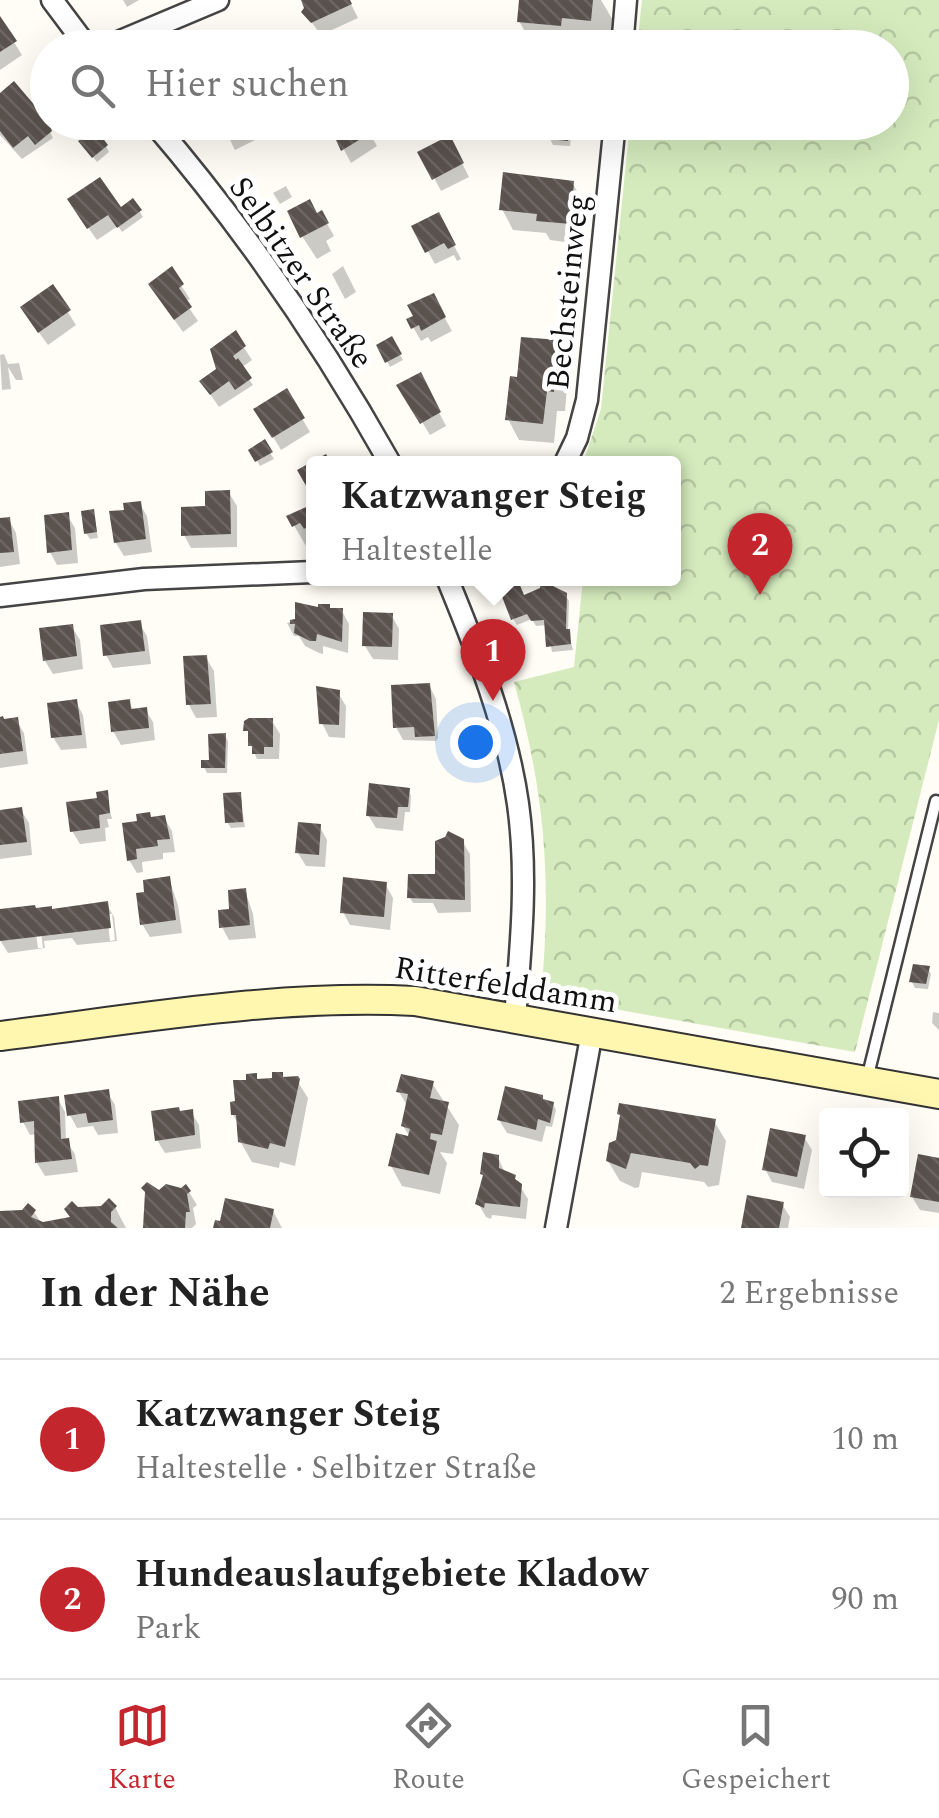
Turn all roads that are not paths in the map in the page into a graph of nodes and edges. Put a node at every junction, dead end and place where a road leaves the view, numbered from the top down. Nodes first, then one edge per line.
1 (52, 0) edge
2 (218, 0) edge
3 (626, 0) edge
4 (74, 30) edge
5 (147, 30) edge
6 (624, 30) edge
7 (168, 140) edge
8 (613, 140) edge
9 (385, 456) edge
10 (569, 456) edge
11 (306, 572) edge
12 (450, 586) edge
13 (0, 596) edge
14 (936, 802) dead end
15 (515, 1017) junction
16 (592, 1032) junction
17 (0, 1036) edge
18 (867, 1080) junction
19 (939, 1094) edge
20 (556, 1228) edge

1 - 4 street
2 - 5 street
3 - 6 street
7 - 9 street, Selbitzer Straße
8 - 10 street, Bechsteinweg
11 - 13 street
12 - 15 street
14 - 18 lane
15 - 16 main road, Ritterfelddamm
15 - 17 main road, Ritterfelddamm
16 - 18 main road, Ritterfelddamm
16 - 20 street
18 - 19 main road, Ritterfelddamm

